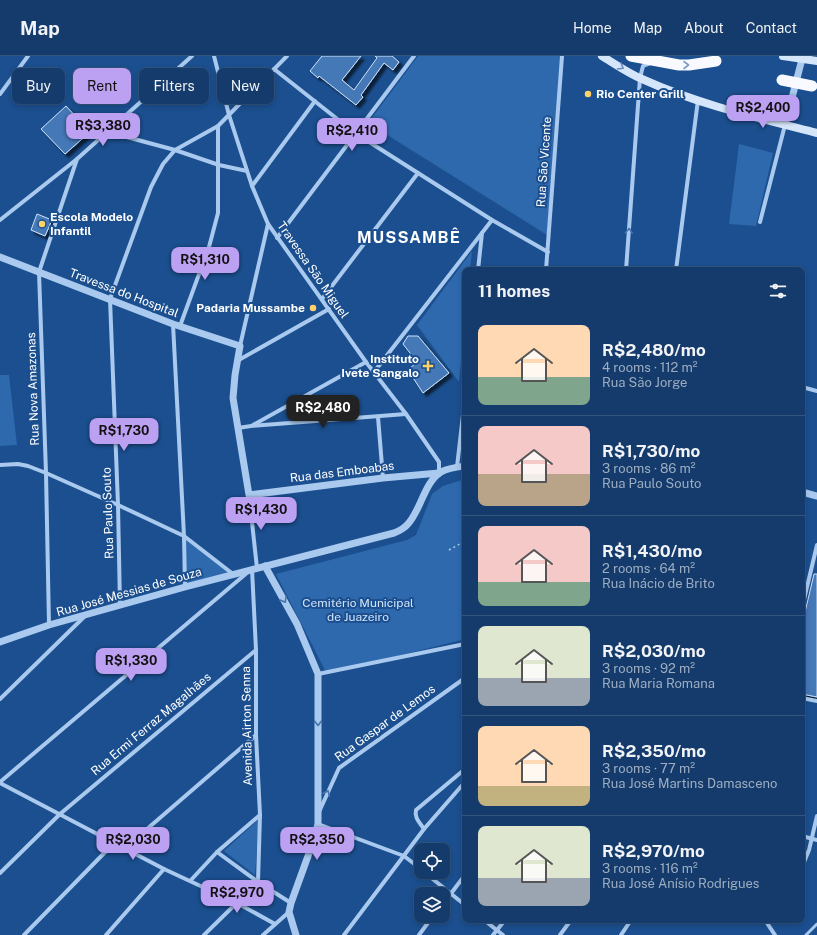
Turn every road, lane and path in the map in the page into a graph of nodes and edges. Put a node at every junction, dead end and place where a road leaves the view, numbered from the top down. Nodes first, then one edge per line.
1 (28, 56) edge
2 (192, 56) edge
3 (214, 56) edge
4 (287, 56) edge
5 (414, 56) edge
6 (562, 56) edge
7 (602, 56) edge
8 (631, 56) edge
9 (783, 56) edge
10 (803, 58) edge
11 (655, 61) junction
12 (716, 61) dead end
13 (817, 61) edge
14 (274, 69) joint
15 (640, 78) junction
16 (782, 80) dead end
17 (812, 86) dead end
18 (0, 94) edge
19 (698, 100) junction
20 (315, 101) junction
21 (240, 104) edge
22 (229, 115) junction
23 (785, 125) junction
24 (218, 126) junction
25 (108, 132) junction
26 (355, 133) junction
27 (817, 133) edge
28 (175, 150) junction
29 (77, 159) junction
30 (219, 165) junction
31 (247, 171) junction
32 (418, 173) junction
33 (252, 186) junction
34 (0, 220) edge
35 (492, 220) junction
36 (760, 222) dead end
37 (268, 224) junction
38 (482, 232) junction
39 (278, 238) junction
40 (548, 252) junction
41 (0, 257) edge
42 (478, 267) edge
43 (546, 267) edge
44 (626, 267) edge
45 (676, 267) edge
46 (39, 272) junction
47 (110, 299) junction
48 (322, 299) junction
49 (329, 309) junction
50 (173, 324) junction
51 (180, 326) junction
52 (240, 346) junction
53 (237, 362) junction
54 (366, 362) junction
55 (374, 372) junction
56 (805, 388) edge
57 (817, 391) edge
58 (406, 414) junction
59 (378, 417) junction
60 (251, 426) junction
61 (238, 428) junction
62 (462, 450) edge
63 (0, 465) edge
64 (461, 467) edge
65 (46, 473) junction
66 (439, 473) junction
67 (383, 478) junction
68 (805, 493) edge
69 (248, 495) junction
70 (817, 496) edge
71 (118, 505) junction
72 (184, 536) junction
73 (462, 543) edge
74 (817, 545) edge
75 (449, 550) dead end
76 (265, 566) junction
77 (254, 569) junction
78 (233, 574) junction
79 (185, 587) junction
80 (805, 595) edge
81 (120, 606) junction
82 (86, 616) junction
83 (49, 626) junction
84 (0, 642) edge
85 (462, 645) edge
86 (256, 650) junction
87 (318, 674) junction
88 (462, 680) edge
89 (0, 699) edge
90 (805, 699) edge
91 (817, 701) edge
92 (256, 735) junction
93 (462, 772) edge
94 (0, 783) edge
95 (462, 785) edge
96 (60, 814) junction
97 (318, 814) junction
98 (260, 815) junction
99 (817, 816) edge
100 (318, 824) junction
101 (424, 829) junction
102 (805, 837) edge
103 (812, 838) junction
104 (817, 840) edge
105 (114, 843) junction
106 (125, 848) junction
107 (217, 852) junction
108 (404, 856) junction
109 (805, 860) edge
110 (414, 864) edge
111 (164, 869) junction
112 (0, 873) edge
113 (433, 879) edge
114 (462, 879) edge
115 (190, 880) junction
116 (258, 882) junction
117 (451, 894) junction
118 (237, 903) junction
119 (291, 903) junction
120 (462, 903) edge
121 (289, 912) junction
122 (428, 923) edge
123 (488, 923) edge
124 (503, 923) edge
125 (569, 923) edge
126 (629, 923) edge
127 (768, 923) edge
128 (275, 924) junction
129 (817, 924) edge
130 (497, 930) junction
131 (24, 935) edge
132 (106, 935) edge
133 (204, 935) edge
134 (263, 935) edge
135 (296, 935) edge
136 (344, 935) edge
137 (419, 935) edge
138 (493, 935) edge
139 (503, 935) edge
140 (560, 935) edge
141 (621, 935) edge
142 (775, 935) edge
143 (806, 935) edge

1 - 18 street
2 - 25 street
3 - 22 street, Travessa São Miguel
4 - 14 street
5 - 26 street
6 - 40 street, Rua São Vicente
7 -> 15 main road
8 - 11 highway
9 - 10 main road
10 - 13 main road
10 - 23 street
11 -> 12 highway
11 - 15 street
14 - 20 street
15 - 19 main road
44 -> 15 street
16 - 17 highway, bridge
19 - 23 main road
19 - 45 street
20 - 26 street
20 - 33 street
21 - 22 street
22 - 24 street
22 - 31 street, Travessa São Miguel
23 - 27 main road
23 - 36 street
24 - 28 street
24 - 30 street
25 - 28 street
25 - 29 street
26 - 32 street
26 - 39 street
28 - 30 street
28 - 47 street
29 - 34 street
29 - 46 street, Rua Nova Amazonas
30 - 31 street
30 - 51 street
31 - 33 street, Travessa São Miguel
32 - 35 street
32 - 48 street
33 - 37 street, Travessa São Miguel
35 - 38 street
35 - 40 street
37 - 39 street, Travessa São Miguel
37 - 52 street
38 - 42 street
38 - 55 street
39 - 48 street, Travessa São Miguel
40 - 43 street, Rua São Vicente
41 - 46 street, Travessa do Hospital
46 - 47 street, Travessa do Hospital
46 - 65 street, Rua Nova Amazonas
47 - 50 street, Travessa do Hospital
47 - 71 street, Rua Paulo Souto
48 - 49 street, Travessa São Miguel
49 - 53 street
49 - 54 street, Travessa São Miguel
50 - 51 street, Travessa do Hospital
50 - 72 street
51 - 52 street, Travessa do Hospital
52 - 53 street
53 - 61 street
54 - 55 street, Travessa São Miguel
54 - 60 street
55 - 58 street, Travessa São Miguel
56 - 57 street
58 - 59 street
58 - 66 street, Travessa São Miguel
59 - 60 street
59 - 67 street
60 - 61 street
61 - 69 street
62 - 64 street
63 - 65 street
64 - 66 street, Rua das Emboabas
65 - 71 street
65 - 83 street, Rua Nova Amazonas
66 - 67 street, Rua das Emboabas
66 - 76 street, Rua José Messias de Souza
67 - 69 street, Rua das Emboabas
68 - 70 street
69 - 77 street, Avenida Airton Senna
71 - 72 street
71 - 81 street, Rua Paulo Souto
72 - 78 street
72 - 79 street
73 - 75 path
74 - 80 street
76 - 77 street, Rua José Messias de Souza
76 -> 87 street
77 - 78 street, Rua José Messias de Souza
77 - 86 street, Avenida Airton Senna
77 - 94 street
78 - 79 street, Rua José Messias de Souza
79 - 81 street, Rua José Messias de Souza
81 - 82 street, Rua José Messias de Souza
82 - 83 street, Rua José Messias de Souza
82 - 89 street
83 - 84 street, Rua José Messias de Souza
85 - 87 street
86 - 92 street, Avenida Airton Senna
86 - 96 street, Rua Ermi Ferraz Magalhães
87 -> 97 street
97 -> 88 street, Rua Gaspar de Lemos
90 - 91 street
92 - 98 street, Avenida Airton Senna
92 - 106 street
93 - 101 street
94 - 96 street
95 - 101 street
96 - 105 street
96 - 112 street, Rua Ermi Ferraz Magalhães
97 - 100 street
98 - 107 street
98 - 116 street, Avenida Airton Senna
99 - 103 street
100 - 108 street
100 - 119 street
101 - 108 street
102 - 103 street
103 - 104 street
103 - 109 street
105 - 106 street
105 - 131 street
106 - 111 street
107 - 115 street
107 - 116 street
108 - 110 street
108 - 136 street
111 - 115 street
111 - 132 street
113 - 117 street
114 - 117 street
115 - 118 street
116 - 118 street
116 - 119 street
117 - 120 street
118 - 128 street
118 - 133 street
119 - 121 street
121 - 128 street
121 - 135 street
122 - 137 street
123 - 130 street
124 - 130 street
125 - 140 street
126 - 141 street
127 - 142 street
128 - 134 street
129 - 143 lane
130 - 138 street
130 - 139 street

